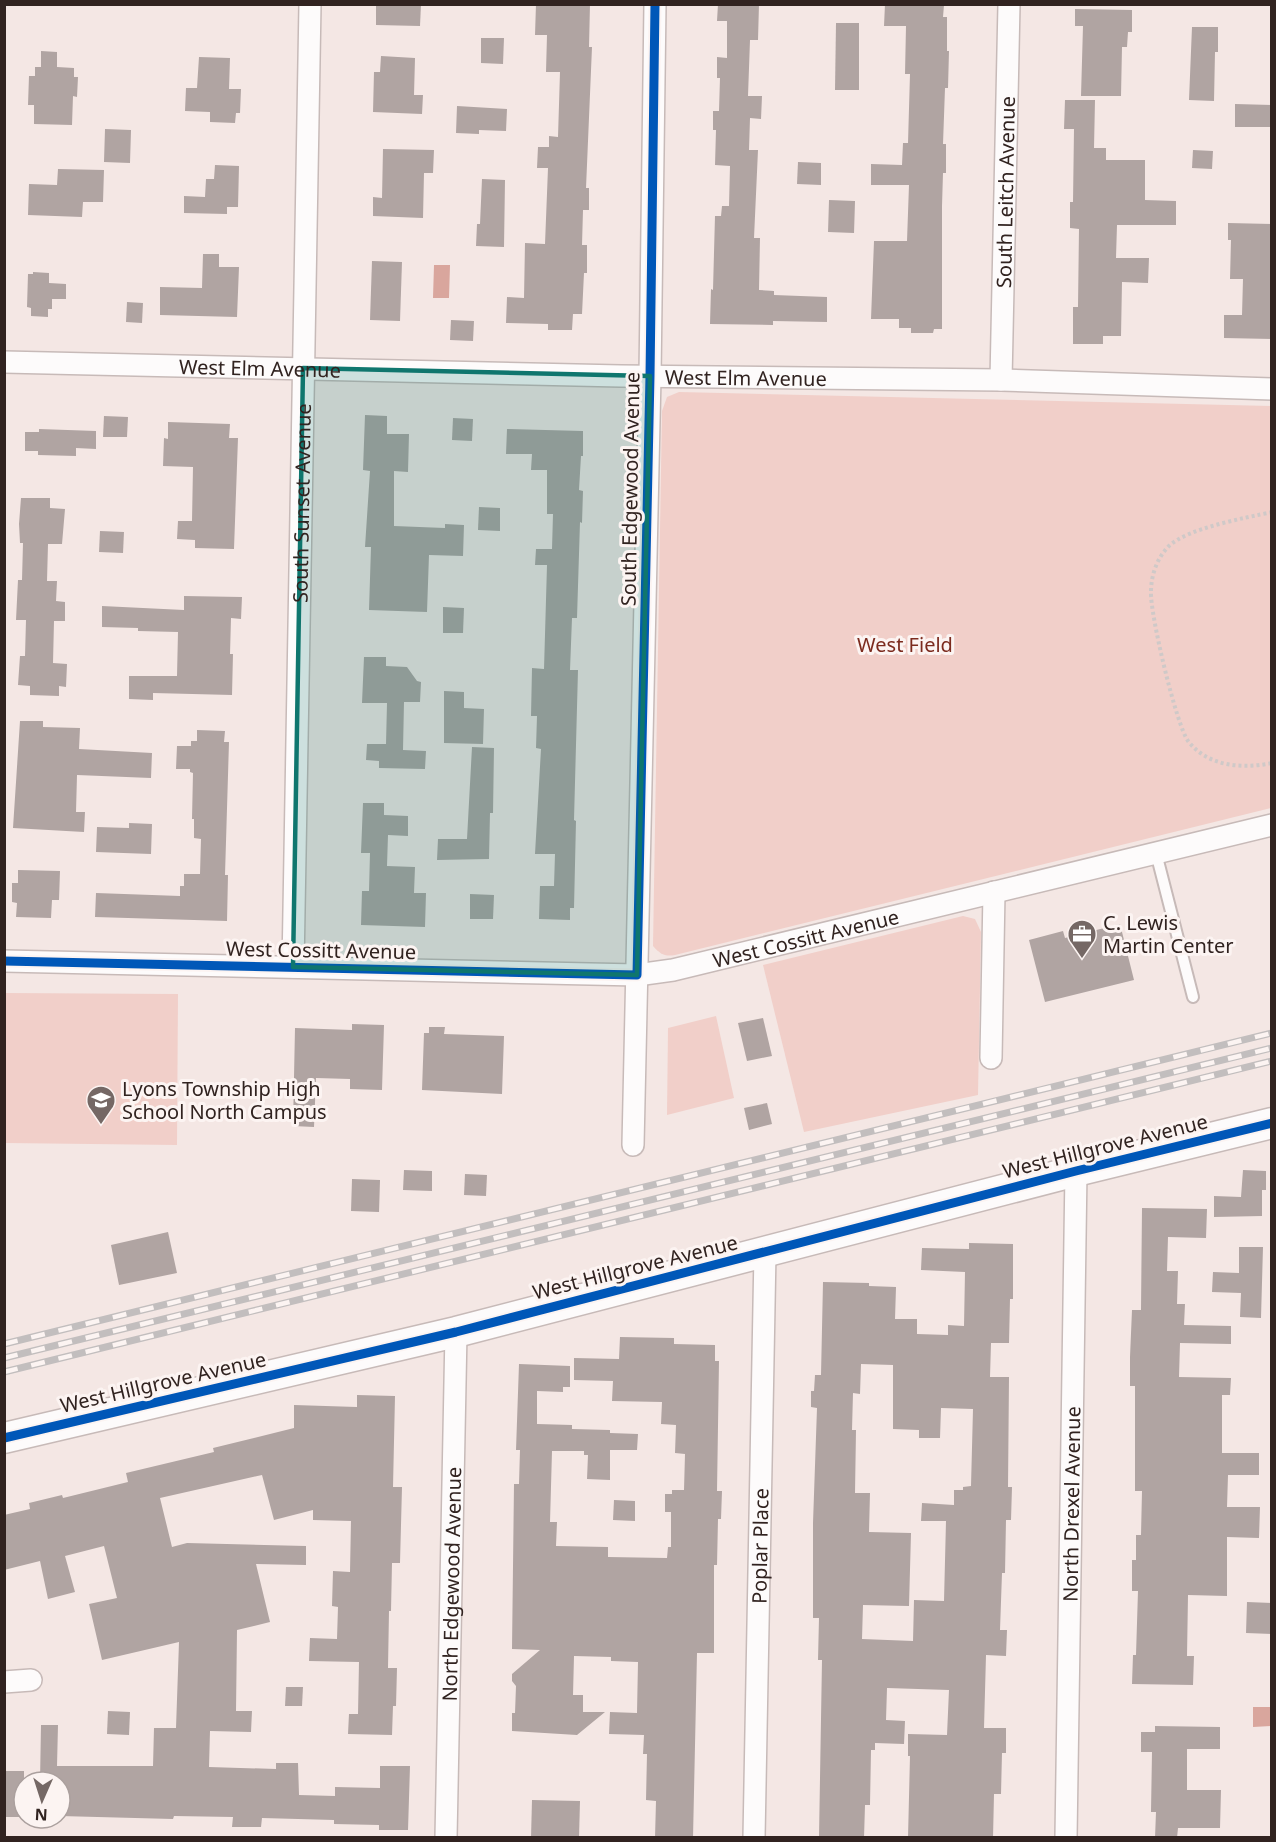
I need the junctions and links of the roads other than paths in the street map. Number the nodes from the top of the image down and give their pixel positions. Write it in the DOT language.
graph roads {
  1 [pos="310,4"];
  2 [pos="655,4"];
  3 [pos="1010,4"];
  4 [pos="4,362"];
  5 [pos="303,368"];
  6 [pos="650,376"];
  7 [pos="1000,380"];
  8 [pos="1272,389"];
  9 [pos="1272,825"];
  10 [pos="1156,853"];
  11 [pos="994,892"];
  12 [pos="4,961"];
  13 [pos="294,968"];
  14 [pos="637,975"];
  15 [pos="1193,997"];
  16 [pos="990,1058"];
  17 [pos="1272,1123"];
  18 [pos="633,1145"];
  19 [pos="1077,1171"];
  20 [pos="765,1252"];
  21 [pos="456,1332"];
  22 [pos="4,1438"];
  23 [pos="31,1680"];
  24 [pos="4,1682"];
  25 [pos="446,1838"];
  26 [pos="754,1838"];
  27 [pos="1066,1838"];
  1 -- 5 [label="street, South Sunset Avenue"];
  2 -- 6 [label="street, South Edgewood Avenue"];
  3 -- 7 [label="street, South Leitch Avenue"];
  4 -- 5 [label="street, West Elm Avenue"];
  5 -- 6 [label="street, West Elm Avenue"];
  5 -- 13 [label="street, South Sunset Avenue"];
  6 -- 7 [label="street, West Elm Avenue"];
  6 -- 14 [label="street, South Edgewood Avenue"];
  7 -- 8 [label="street, West Elm Avenue"];
  9 -- 10 [label="street, West Cossitt Avenue"];
  10 -- 11 [label="street, West Cossitt Avenue"];
  10 -- 15 [label="lane"];
  11 -- 14 [label="street, West Cossitt Avenue"];
  11 -- 16 [label="street"];
  12 -- 13 [label="street, West Cossitt Avenue"];
  13 -- 14 [label="street, West Cossitt Avenue"];
  14 -- 18 [label="street, South Edgewood Avenue"];
  17 -- 19 [label="street, West Hillgrove Avenue"];
  19 -- 20 [label="street, West Hillgrove Avenue"];
  19 -- 27 [label="street, North Drexel Avenue"];
  20 -- 21 [label="street, West Hillgrove Avenue"];
  20 -- 26 [label="street, Poplar Place"];
  21 -- 22 [label="street, West Hillgrove Avenue"];
  21 -- 25 [label="street, North Edgewood Avenue"];
  23 -- 24 [label="street"];
}
